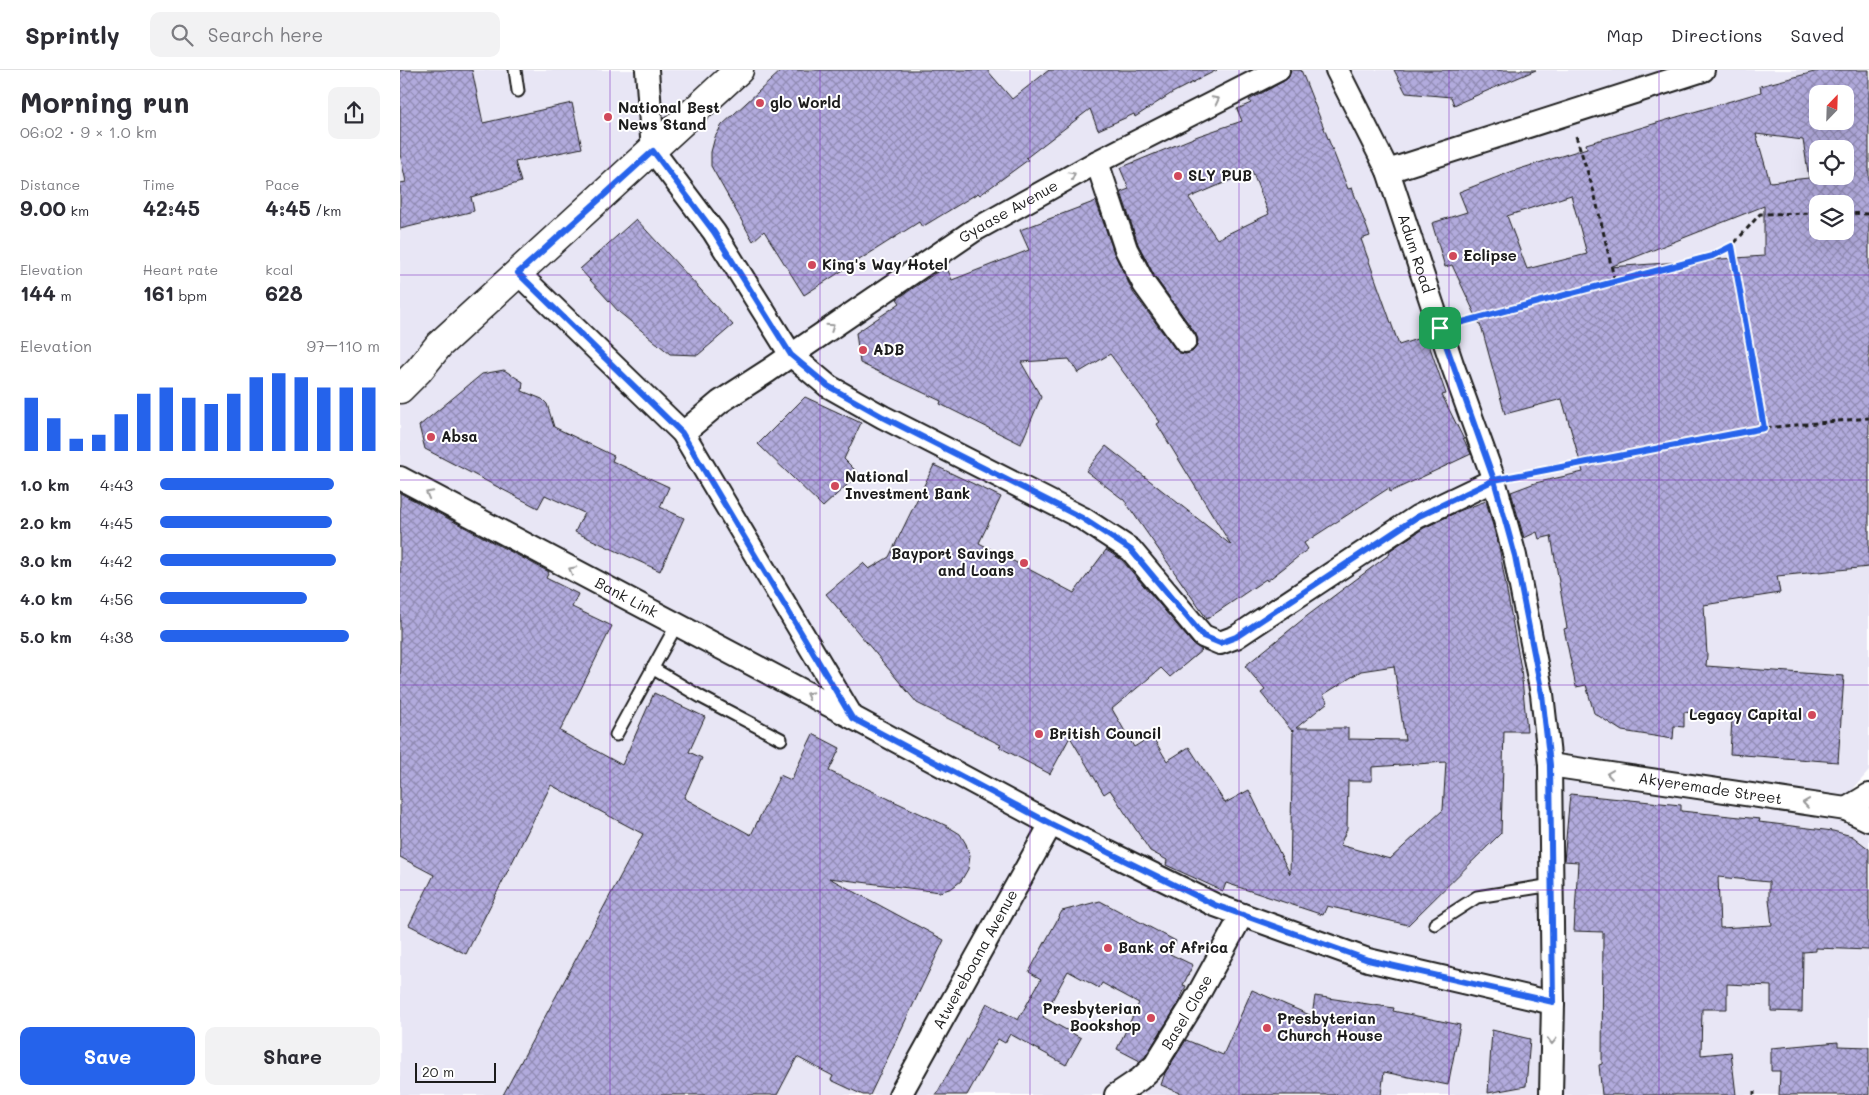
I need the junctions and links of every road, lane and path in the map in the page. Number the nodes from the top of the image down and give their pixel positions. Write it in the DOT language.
graph roads {
  1 [pos="516,70"];
  2 [pos="647,70"];
  3 [pos="739,70"];
  4 [pos="1278,70"];
  5 [pos="1337,70"];
  6 [pos="1703,70"];
  7 [pos="518,91"];
  8 [pos="1568,114"];
  9 [pos="653,151"];
  10 [pos="1097,162"];
  11 [pos="1388,171"];
  12 [pos="1809,213"];
  13 [pos="1854,213"];
  14 [pos="1869,214"];
  15 [pos="1732,246"];
  16 [pos="518,273"];
  17 [pos="1615,282"];
  18 [pos="1440,328"];
  19 [pos="1184,341"];
  20 [pos="439,344"];
  21 [pos="791,355"];
  22 [pos="400,360"];
  23 [pos="400,389"];
  24 [pos="1869,418"];
  25 [pos="1764,428"];
  26 [pos="682,433"];
  27 [pos="400,478"];
  28 [pos="1494,480"];
  29 [pos="676,626"];
  30 [pos="652,668"];
  31 [pos="852,718"];
  32 [pos="616,735"];
  33 [pos="782,739"];
  34 [pos="1550,765"];
  35 [pos="1869,795"];
  36 [pos="1846,809"];
  37 [pos="1869,820"];
  38 [pos="1051,824"];
  39 [pos="1552,885"];
  40 [pos="1242,915"];
  41 [pos="1435,924"];
  42 [pos="1553,1002"];
  43 [pos="900,1095"];
  44 [pos="1116,1095"];
  45 [pos="1551,1095"];
  1 -- 7 [label="lane"];
  2 -- 9 [label="street"];
  3 -- 9 [label="street"];
  10 -- 4 [label="street, Gyaase Avenue, one-way"];
  5 -- 11 [label="street, Adum Road"];
  6 -- 8 [label="street"];
  8 -- 11 [label="street"];
  8 -- 17 [label="path"];
  9 -- 16 [label="street"];
  9 -- 21 [label="street"];
  10 -- 19 [label="street"];
  21 -- 10 [label="street, Gyaase Avenue, one-way"];
  11 -- 18 [label="street, Adum Road"];
  12 -- 15 [label="path"];
  13 -- 14 [label="path"];
  15 -- 17 [label="path"];
  15 -- 25 [label="path"];
  16 -- 20 [label="street"];
  16 -- 26 [label="street"];
  17 -- 18 [label="path"];
  18 -- 28 [label="street, Adum Road"];
  20 -- 22 [label="street"];
  20 -- 23 [label="street"];
  21 -- 26 [label="street, Gyaase Avenue"];
  21 -- 28 [label="street"];
  24 -- 25 [label="path"];
  25 -- 28 [label="path"];
  26 -- 31 [label="street"];
  29 -- 27 [label="street, Bank Link, one-way"];
  28 -- 34 [label="street, Adum Road"];
  29 -- 30 [label="lane"];
  31 -- 29 [label="street, Bank Link, one-way"];
  30 -- 32 [label="lane"];
  30 -- 33 [label="lane"];
  31 -- 38 [label="street, Bank Link"];
  36 -- 34 [label="street, Akyeremade Street, one-way"];
  34 -- 39 [label="street, Adum Road"];
  35 -- 36 [label="street"];
  36 -- 37 [label="street, Akyeremade Street"];
  38 -- 40 [label="street, Bank Link"];
  38 -- 43 [label="street, Atwereboana Avenue"];
  39 -- 41 [label="lane"];
  39 -- 42 [label="street, Adum Road"];
  40 -- 42 [label="street, Bank Link"];
  40 -- 44 [label="street, Basel Close"];
  42 -- 45 [label="street, Adum Road, one-way"];
}
